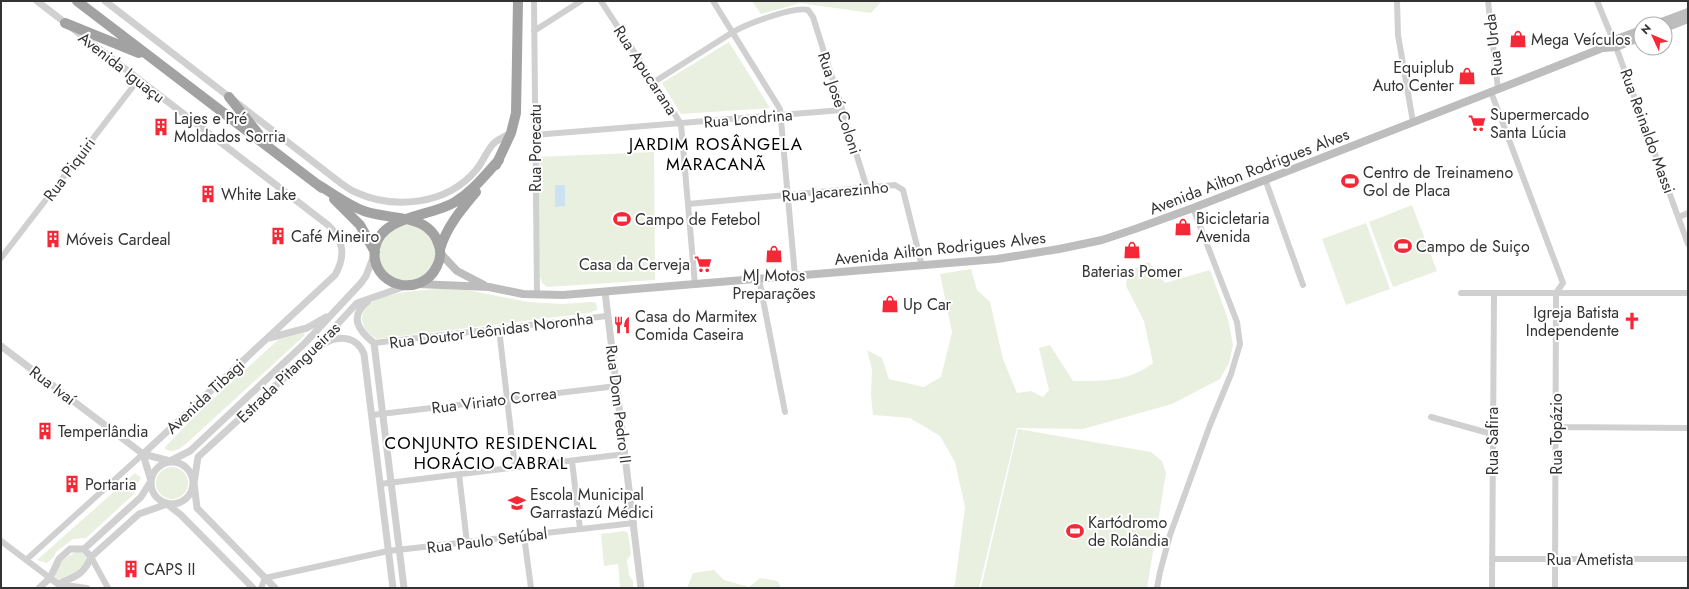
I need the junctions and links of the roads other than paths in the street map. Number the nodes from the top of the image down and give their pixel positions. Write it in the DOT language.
graph roads {
  1 [pos="37,1"];
  2 [pos="77,1"];
  3 [pos="105,1"];
  4 [pos="518,1"];
  5 [pos="534,1"];
  6 [pos="581,1"];
  7 [pos="601,1"];
  8 [pos="713,1"];
  9 [pos="1397,1"];
  10 [pos="1488,1"];
  11 [pos="1597,1"];
  12 [pos="1688,12"];
  13 [pos="1673,18"];
  14 [pos="1688,19"];
  15 [pos="66,23"];
  16 [pos="1673,25"];
  17 [pos="534,31"];
  18 [pos="732,32"];
  19 [pos="1633,34"];
  20 [pos="1633,39"];
  21 [pos="1615,44"];
  22 [pos="152,58"];
  23 [pos="138,80"];
  24 [pos="654,82"];
  25 [pos="1495,90"];
  26 [pos="229,97"];
  27 [pos="842,110"];
  28 [pos="781,115"];
  29 [pos="1413,122"];
  30 [pos="681,124"];
  31 [pos="511,133"];
  32 [pos="534,135"];
  33 [pos="270,148"];
  34 [pos="499,160"];
  35 [pos="1265,179"];
  36 [pos="317,184"];
  37 [pos="867,188"];
  38 [pos="788,195"];
  39 [pos="688,204"];
  40 [pos="1193,208"];
  41 [pos="1688,213"];
  42 [pos="1679,217"];
  43 [pos="406,220"];
  44 [pos="1688,244"];
  45 [pos="440,251"];
  46 [pos="375,252"];
  47 [pos="1,258"];
  48 [pos="342,260"];
  49 [pos="922,266"];
  50 [pos="795,276"];
  51 [pos="759,279"];
  52 [pos="1563,283"];
  53 [pos="417,284"];
  54 [pos="695,285"];
  55 [pos="1303,285"];
  56 [pos="406,286"];
  57 [pos="489,287"];
  58 [pos="605,292"];
  59 [pos="1461,293"];
  60 [pos="1494,293"];
  61 [pos="1556,293"];
  62 [pos="1566,293"];
  63 [pos="1688,293"];
  64 [pos="537,294"];
  65 [pos="372,297"];
  66 [pos="336,310"];
  67 [pos="607,316"];
  68 [pos="498,329"];
  69 [pos="269,338"];
  70 [pos="374,343"];
  71 [pos="1,346"];
  72 [pos="311,353"];
  73 [pos="616,386"];
  74 [pos="507,398"];
  75 [pos="785,412"];
  76 [pos="382,413"];
  77 [pos="372,414"];
  78 [pos="1431,417"];
  79 [pos="1556,427"];
  80 [pos="1688,428"];
  81 [pos="1492,434"];
  82 [pos="144,454"];
  83 [pos="625,454"];
  84 [pos="170,461"];
  85 [pos="572,461"];
  86 [pos="515,467"];
  87 [pos="459,474"];
  88 [pos="151,482"];
  89 [pos="194,483"];
  90 [pos="391,483"];
  91 [pos="380,484"];
  92 [pos="167,504"];
  93 [pos="634,523"];
  94 [pos="580,529"];
  95 [pos="524,536"];
  96 [pos="1,540"];
  97 [pos="467,543"];
  98 [pos="84,549"];
  99 [pos="399,550"];
  100 [pos="388,551"];
  101 [pos="91,557"];
  102 [pos="1492,559"];
  103 [pos="1555,559"];
  104 [pos="1688,559"];
  105 [pos="26,560"];
  106 [pos="50,578"];
  107 [pos="266,578"];
  108 [pos="56,586"];
  109 [pos="39,588"];
  110 [pos="87,588"];
  111 [pos="108,588"];
  112 [pos="253,588"];
  113 [pos="261,588"];
  114 [pos="275,588"];
  115 [pos="393,588"];
  116 [pos="404,588"];
  117 [pos="531,588"];
  118 [pos="641,588"];
  119 [pos="1157,588"];
  120 [pos="1492,588"];
  121 [pos="1555,588"];
  1 -- 15 [label="street, Avenida Iguaçu"];
  2 -- 22 [label="highway"];
  3 -- 26 [label="street"];
  4 -- 31 [label="highway"];
  5 -- 17 [label="street, Rua Porecatu"];
  6 -- 17 [label="street"];
  7 -- 24 [label="street, Rua Apucarana"];
  8 -- 18 [label="street"];
  9 -- 29 [label="street"];
  10 -- 25 [label="street, Rua Urda"];
  11 -- 21 [label="street, Rua Reinaldo Massi"];
  12 -- 13 [label="main road"];
  14 -- 16 [label="main road"];
  15 -- 22 [label="highway"];
  15 -- 23 [label="street, Avenida Iguaçu"];
  17 -- 32 [label="street, Rua Porecatu"];
  18 -- 24 [label="street"];
  18 -- 27 [label="street, Rua José Coloni"];
  18 -- 28 [label="street"];
  19 -- 21 [label="main road, Avenida Ailton Rodrigues Alves"];
  20 -- 21 [label="main road, Avenida Ailton Rodrigues Alves"];
  21 -- 25 [label="main road, Avenida Ailton Rodrigues Alves"];
  21 -- 42 [label="street, Rua Reinaldo Massi"];
  22 -- 33 [label="highway"];
  23 -- 47 [label="street, Rua Piquiri"];
  23 -- 48 [label="street, Avenida Iguaçu"];
  24 -- 30 [label="street, Rua Apucarana"];
  25 -- 29 [label="main road, Avenida Ailton Rodrigues Alves"];
  25 -- 52 [label="street"];
  26 -- 31 [label="street"];
  26 -- 33 [label="highway"];
  27 -- 28 [label="street, Rua Londrina"];
  27 -- 37 [label="street, Rua José Coloni"];
  28 -- 30 [label="street, Rua Londrina"];
  28 -- 38 [label="street"];
  29 -- 35 [label="main road, Avenida Ailton Rodrigues Alves"];
  30 -- 32 [label="street, Rua Londrina"];
  30 -- 39 [label="street, Rua Apucarana"];
  31 -- 34 [label="highway"];
  32 -- 64 [label="street, Rua Porecatu"];
  33 -- 36 [label="highway"];
  34 -- 43 [label="highway"];
  34 -- 45 [label="highway"];
  35 -- 40 [label="main road, Avenida Ailton Rodrigues Alves"];
  35 -- 55 [label="street"];
  36 -- 43 [label="highway"];
  36 -- 46 [label="highway"];
  37 -- 38 [label="street, Rua Jacarezinho"];
  37 -- 49 [label="street, Rua Jacarezinho"];
  38 -- 39 [label="street, Rua Jacarezinho"];
  38 -- 50 [label="street"];
  39 -- 54 [label="street, Rua Apucarana"];
  40 -- 49 [label="main road, Avenida Ailton Rodrigues Alves"];
  40 -- 119 [label="street"];
  41 -- 42 [label="street"];
  42 -- 44 [label="street, Rua Reinaldo Massi"];
  43 -- 45 [label="highway"];
  43 -- 46 [label="highway"];
  45 -- 53 [label="highway"];
  45 -- 57 [label="main road"];
  46 -- 56 [label="highway"];
  46 -- 66 [label="street, Estrada Pitangueiras"];
  48 -- 69 [label="street, Avenida Tibagi"];
  49 -- 50 [label="main road, Avenida Ailton Rodrigues Alves"];
  50 -- 51 [label="main road, Avenida Ailton Rodrigues Alves"];
  51 -- 54 [label="main road, Avenida Ailton Rodrigues Alves"];
  51 -- 75 [label="street"];
  52 -- 61 [label="street"];
  52 -- 62 [label="street"];
  53 -- 56 [label="highway"];
  53 -- 57 [label="main road"];
  54 -- 58 [label="main road, Avenida Ailton Rodrigues Alves"];
  56 -- 65 [label="street, Estrada Pitangueiras"];
  57 -- 64 [label="main road, Avenida Ailton Rodrigues Alves"];
  58 -- 64 [label="main road, Avenida Ailton Rodrigues Alves"];
  58 -- 67 [label="street, Rua Dom Pedro II"];
  59 -- 60 [label="street"];
  60 -- 61 [label="street"];
  60 -- 81 [label="street, Rua Safira"];
  61 -- 62 [label="street"];
  61 -- 79 [label="street, Rua Topázio"];
  62 -- 63 [label="street"];
  65 -- 70 [label="street"];
  65 -- 72 [label="street, Estrada Pitangueiras"];
  66 -- 69 [label="street"];
  66 -- 84 [label="street, Estrada Pitangueiras"];
  67 -- 68 [label="street, Rua Doutor Leônidas Noronha"];
  67 -- 73 [label="street, Rua Dom Pedro II"];
  68 -- 70 [label="street, Rua Doutor Leônidas Noronha"];
  68 -- 74 [label="street"];
  69 -- 82 [label="street, Avenida Tibagi"];
  70 -- 76 [label="street"];
  71 -- 82 [label="street, Rua Ivaí"];
  72 -- 77 [label="street"];
  72 -- 89 [label="street, Estrada Pitangueiras"];
  73 -- 74 [label="street, Rua Viriato Correa"];
  73 -- 83 [label="street, Rua Dom Pedro II"];
  74 -- 76 [label="street, Rua Viriato Correa"];
  74 -- 86 [label="street"];
  76 -- 77 [label="street, Rua Viriato Correa"];
  76 -- 90 [label="street"];
  77 -- 91 [label="street"];
  78 -- 81 [label="street"];
  79 -- 80 [label="street"];
  79 -- 103 [label="street, Rua Topázio"];
  81 -- 102 [label="street, Rua Safira"];
  82 -- 84 [label="street, Rua Ivaí"];
  82 -- 88 [label="street"];
  82 -- 105 [label="street, Avenida Tibagi"];
  83 -- 85 [label="street"];
  83 -- 93 [label="street, Rua Dom Pedro II"];
  84 -- 88 [label="street"];
  84 -- 89 [label="street"];
  85 -- 86 [label="street"];
  85 -- 94 [label="street"];
  86 -- 87 [label="street"];
  87 -- 90 [label="street"];
  87 -- 97 [label="street"];
  88 -- 92 [label="street"];
  88 -- 98 [label="street"];
  89 -- 92 [label="street"];
  89 -- 107 [label="street"];
  90 -- 91 [label="street"];
  90 -- 99 [label="street"];
  91 -- 100 [label="street"];
  92 -- 101 [label="street"];
  92 -- 112 [label="street"];
  93 -- 94 [label="street, Rua Paulo Setúbal"];
  93 -- 118 [label="street, Rua Dom Pedro II"];
  94 -- 95 [label="street, Rua Paulo Setúbal"];
  95 -- 97 [label="street, Rua Paulo Setúbal"];
  95 -- 117 [label="street"];
  96 -- 105 [label="street"];
  97 -- 99 [label="street, Rua Paulo Setúbal"];
  98 -- 101 [label="street"];
  98 -- 106 [label="street"];
  99 -- 100 [label="street, Rua Paulo Setúbal"];
  99 -- 116 [label="street"];
  100 -- 107 [label="street, Rua Paulo Setúbal"];
  100 -- 115 [label="street"];
  101 -- 108 [label="street"];
  101 -- 111 [label="street"];
  102 -- 103 [label="street, Rua Ametista"];
  102 -- 120 [label="street, Rua Safira"];
  103 -- 104 [label="street, Rua Ametista"];
  103 -- 121 [label="street, Rua Topázio"];
  105 -- 106 [label="street"];
  106 -- 108 [label="street"];
  106 -- 109 [label="street"];
  107 -- 113 [label="street"];
  107 -- 114 [label="street"];
  108 -- 110 [label="street"];
}
